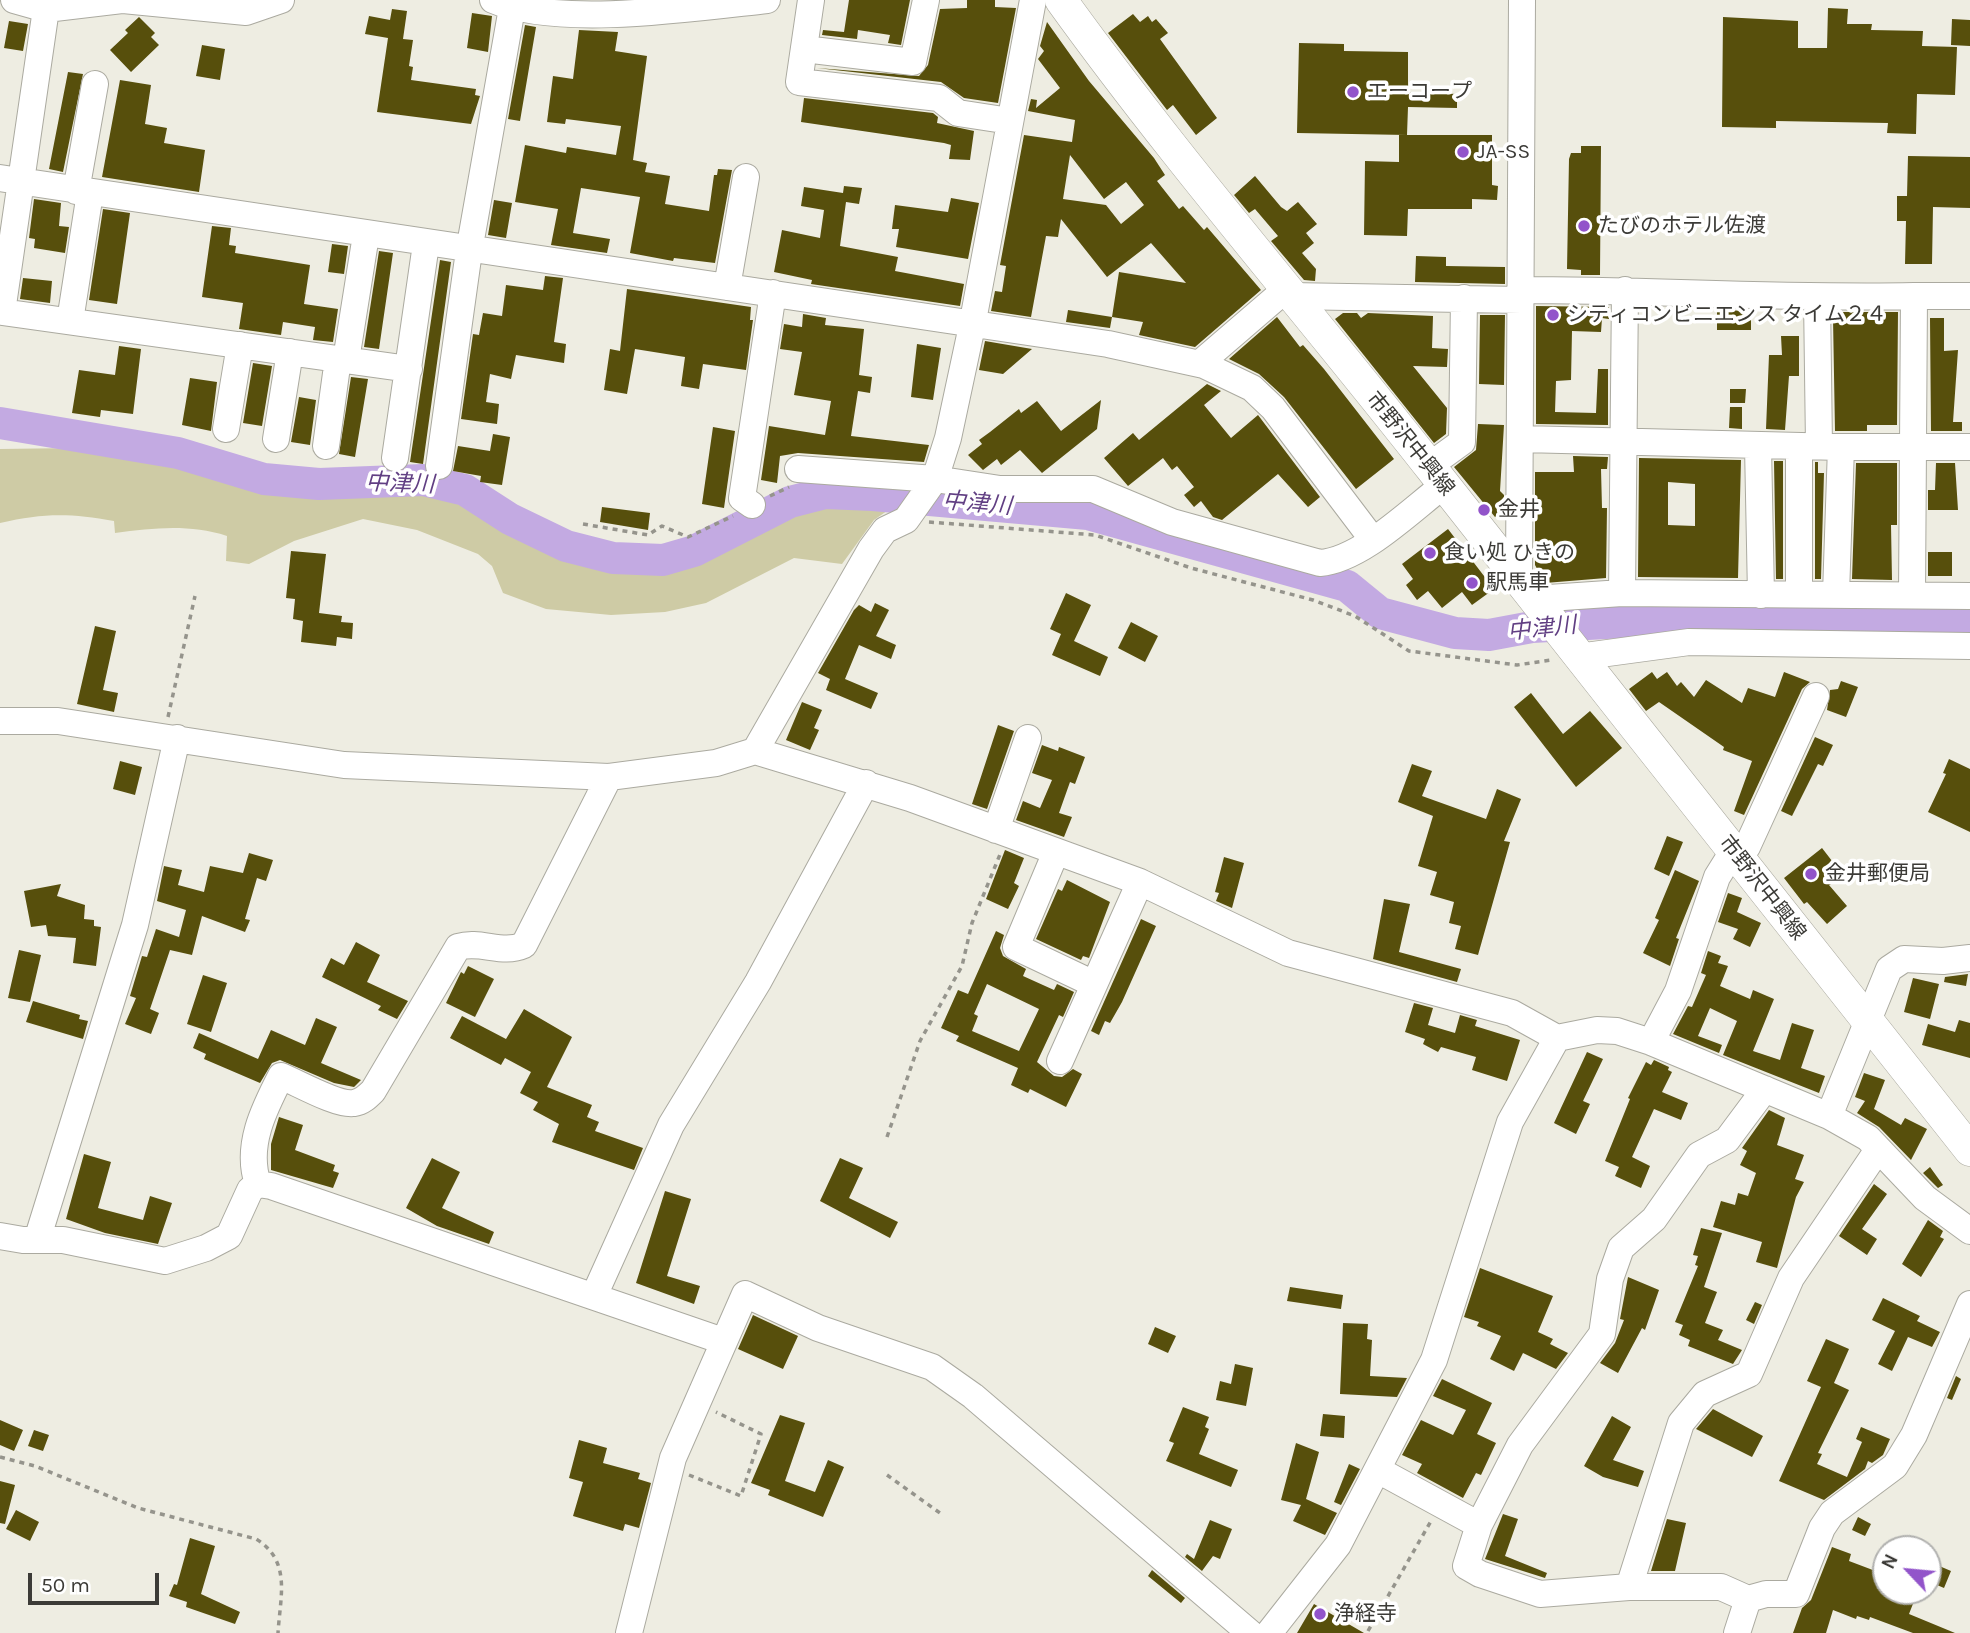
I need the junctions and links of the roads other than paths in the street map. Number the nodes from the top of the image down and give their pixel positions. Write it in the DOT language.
graph roads {
  1 [pos="14,0"];
  2 [pos="122,0"];
  3 [pos="281,0"];
  4 [pos="767,0"];
  5 [pos="811,0"];
  6 [pos="926,0"];
  7 [pos="1033,0"];
  8 [pos="1061,0"];
  9 [pos="1522,0"];
  10 [pos="502,4"];
  11 [pos="46,9"];
  12 [pos="804,49"];
  13 [pos="95,84"];
  14 [pos="1010,121"];
  15 [pos="746,177"];
  16 [pos="9,180"];
  17 [pos="83,192"];
  18 [pos="366,235"];
  19 [pos="426,244"];
  20 [pos="469,251"];
  21 [pos="727,287"];
  22 [pos="1625,290"];
  23 [pos="773,293"];
  24 [pos="1287,293"];
  25 [pos="1521,295"];
  26 [pos="1914,296"];
  27 [pos="1970,296"];
  28 [pos="1464,298"];
  29 [pos="1818,298"];
  30 [pos="70,321"];
  31 [pos="972,326"];
  32 [pos="240,345"];
  33 [pos="290,352"];
  34 [pos="342,360"];
  35 [pos="1199,364"];
  36 [pos="409,369"];
  37 [pos="226,429"];
  38 [pos="276,439"];
  39 [pos="1522,439"];
  40 [pos="1625,443"];
  41 [pos="327,446"];
  42 [pos="1758,446"];
  43 [pos="1914,446"];
  44 [pos="1820,447"];
  45 [pos="1970,447"];
  46 [pos="395,458"];
  47 [pos="439,466"];
  48 [pos="798,469"];
  49 [pos="1437,476"];
  50 [pos="935,479"];
  51 [pos="752,505"];
  52 [pos="1373,540"];
  53 [pos="1622,593"];
  54 [pos="1799,594"];
  55 [pos="1836,594"];
  56 [pos="1761,595"];
  57 [pos="1912,595"];
  58 [pos="1532,596"];
  59 [pos="1970,596"];
  60 [pos="1970,646"];
  61 [pos="1575,653"];
  62 [pos="1816,696"];
  63 [pos="0,721"];
  64 [pos="170,737"];
  65 [pos="1028,738"];
  66 [pos="755,751"];
  67 [pos="608,777"];
  68 [pos="866,783"];
  69 [pos="1002,832"];
  70 [pos="1056,852"];
  71 [pos="1735,854"];
  72 [pos="1140,882"];
  73 [pos="1970,958"];
  74 [pos="1094,984"];
  75 [pos="1867,1022"];
  76 [pos="1557,1038"];
  77 [pos="1651,1042"];
  78 [pos="1060,1061"];
  79 [pos="1765,1089"];
  80 [pos="1829,1116"];
  81 [pos="1970,1150"];
  82 [pos="1877,1151"];
  83 [pos="258,1184"];
  84 [pos="1970,1231"];
  85 [pos="0,1236"];
  86 [pos="37,1240"];
  87 [pos="594,1296"];
  88 [pos="1970,1304"];
  89 [pos="723,1341"];
  90 [pos="1378,1470"];
  91 [pos="1479,1525"];
  92 [pos="1629,1587"];
  93 [pos="1748,1599"];
  94 [pos="629,1633"];
  95 [pos="1250,1633"];
  96 [pos="1269,1633"];
  97 [pos="1737,1633"];
  1 -- 11 [label="street"];
  2 -- 3 [label="street"];
  2 -- 11 [label="street"];
  4 -- 10 [label="street"];
  5 -- 12 [label="street"];
  6 -- 12 [label="street"];
  7 -- 14 [label="street"];
  8 -- 24 [label="main road, 市野沢中興線"];
  9 -- 25 [label="street"];
  10 -- 20 [label="street"];
  11 -- 16 [label="street"];
  12 -- 14 [label="street"];
  13 -- 17 [label="street"];
  14 -- 31 [label="street"];
  15 -- 21 [label="street"];
  16 -- 17 [label="street"];
  16 -- 30 [label="street"];
  17 -- 18 [label="street"];
  17 -- 30 [label="street"];
  18 -- 19 [label="street"];
  18 -- 34 [label="street"];
  19 -- 20 [label="street"];
  19 -- 36 [label="street"];
  20 -- 21 [label="street"];
  20 -- 47 [label="street"];
  21 -- 23 [label="street"];
  22 -- 25 [label="street"];
  22 -- 29 [label="street"];
  22 -- 40 [label="street"];
  23 -- 31 [label="street"];
  23 -- 51 [label="street"];
  24 -- 28 [label="street"];
  24 -- 35 [label="street"];
  24 -- 49 [label="main road, 市野沢中興線"];
  25 -- 28 [label="street"];
  25 -- 39 [label="street"];
  26 -- 27 [label="street"];
  26 -- 29 [label="street"];
  26 -- 43 [label="street"];
  28 -- 49 [label="street"];
  29 -- 44 [label="street"];
  30 -- 32 [label="street"];
  31 -- 35 [label="street"];
  31 -- 50 [label="street"];
  32 -- 33 [label="street"];
  32 -- 37 [label="street"];
  33 -- 34 [label="street"];
  33 -- 38 [label="street"];
  34 -- 36 [label="street"];
  34 -- 41 [label="street"];
  35 -- 52 [label="street"];
  36 -- 46 [label="street"];
  39 -- 40 [label="street"];
  39 -- 58 [label="street"];
  40 -- 42 [label="street"];
  40 -- 53 [label="street"];
  42 -- 44 [label="street"];
  42 -- 56 [label="street"];
  43 -- 44 [label="street"];
  43 -- 45 [label="street"];
  43 -- 57 [label="street"];
  44 -- 54 [label="street"];
  44 -- 55 [label="street"];
  48 -- 50 [label="street"];
  49 -- 52 [label="street"];
  49 -- 58 [label="main road, 市野沢中興線"];
  50 -- 52 [label="street"];
  50 -- 66 [label="street"];
  53 -- 56 [label="street"];
  53 -- 58 [label="street"];
  54 -- 55 [label="street"];
  54 -- 56 [label="street"];
  55 -- 57 [label="street"];
  57 -- 59 [label="street"];
  58 -- 61 [label="main road, 市野沢中興線"];
  60 -- 61 [label="street"];
  61 -- 71 [label="main road, 市野沢中興線"];
  62 -- 71 [label="street"];
  63 -- 64 [label="street"];
  64 -- 67 [label="street"];
  64 -- 86 [label="street"];
  65 -- 69 [label="street"];
  66 -- 67 [label="street"];
  66 -- 68 [label="street"];
  67 -- 83 [label="street"];
  68 -- 69 [label="street"];
  68 -- 87 [label="street"];
  69 -- 70 [label="street"];
  70 -- 72 [label="street"];
  70 -- 74 [label="street"];
  71 -- 75 [label="main road, 市野沢中興線"];
  71 -- 77 [label="street"];
  72 -- 74 [label="street"];
  72 -- 76 [label="street"];
  73 -- 75 [label="street"];
  74 -- 78 [label="street"];
  75 -- 80 [label="street"];
  75 -- 81 [label="main road, 市野沢中興線"];
  76 -- 77 [label="street"];
  76 -- 90 [label="street"];
  77 -- 79 [label="street"];
  79 -- 80 [label="street"];
  79 -- 91 [label="street"];
  80 -- 82 [label="street"];
  82 -- 84 [label="street"];
  82 -- 92 [label="street"];
  83 -- 86 [label="street"];
  83 -- 87 [label="street"];
  85 -- 86 [label="street"];
  87 -- 89 [label="street"];
  88 -- 93 [label="street"];
  89 -- 94 [label="street"];
  89 -- 95 [label="street"];
  90 -- 91 [label="street"];
  90 -- 96 [label="street"];
  91 -- 92 [label="street"];
  92 -- 93 [label="street"];
  93 -- 97 [label="street"];
}
